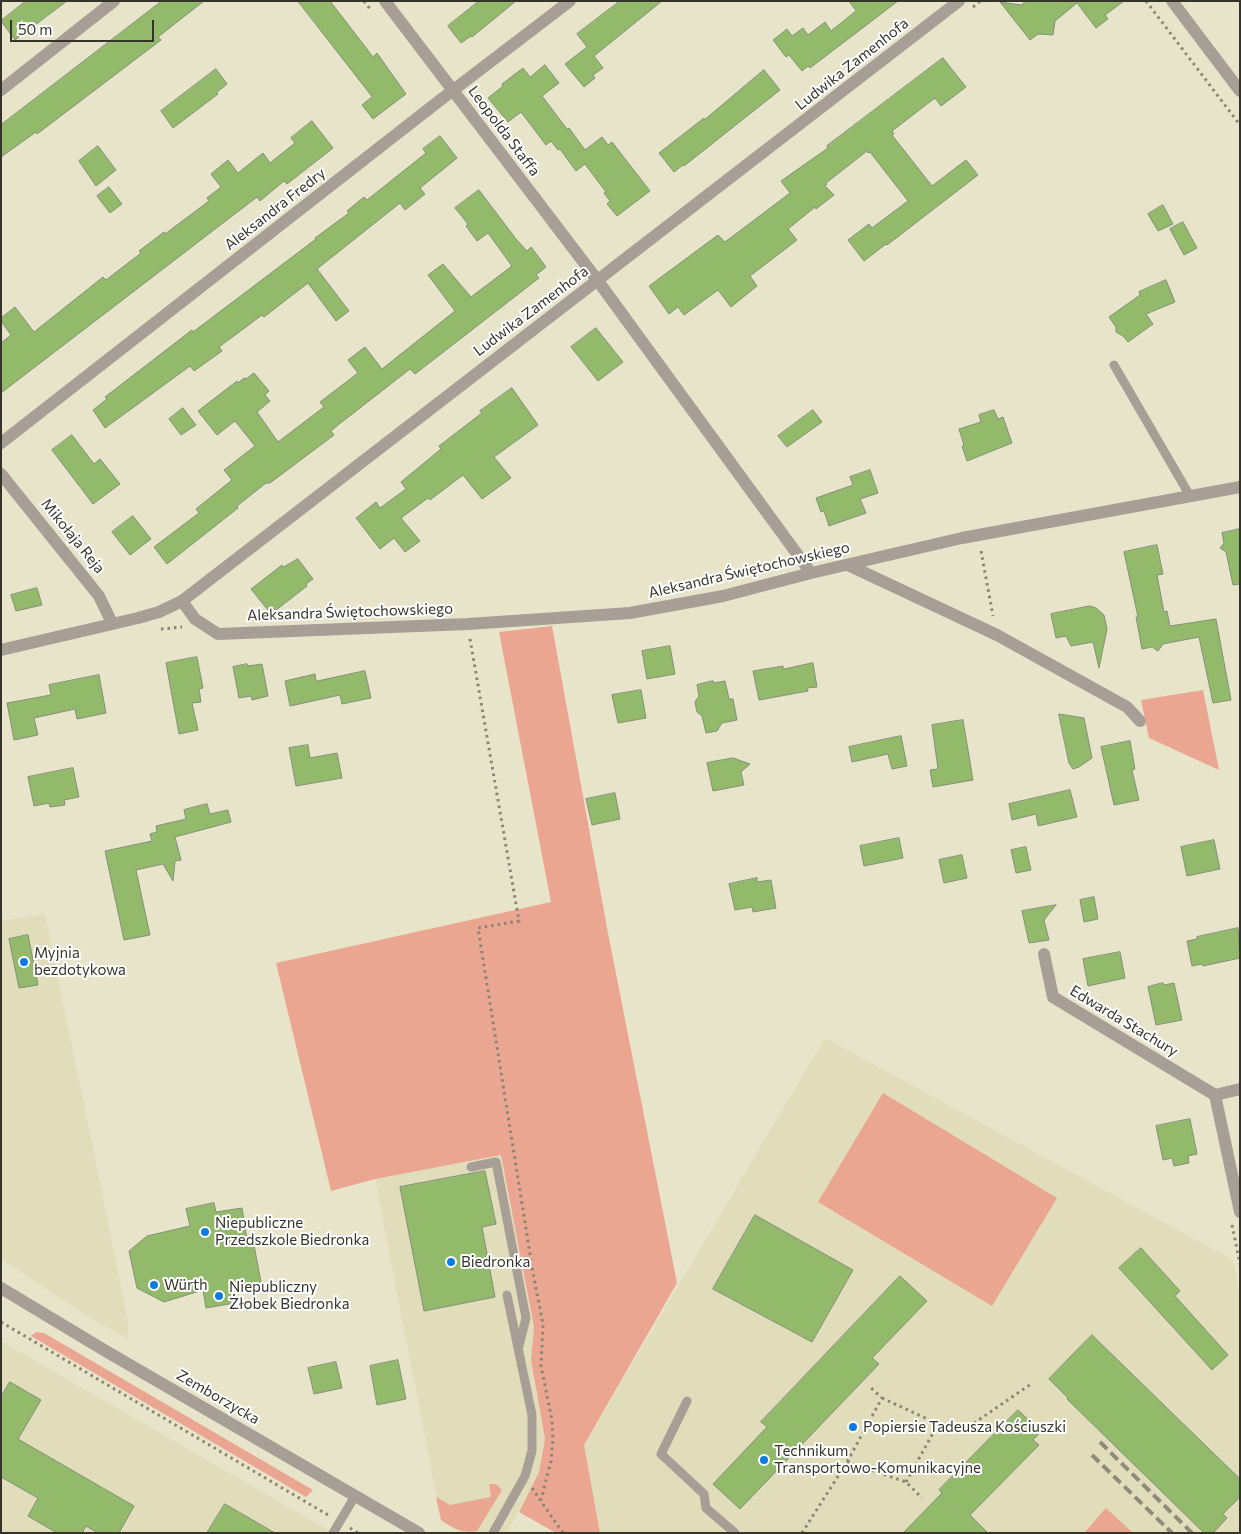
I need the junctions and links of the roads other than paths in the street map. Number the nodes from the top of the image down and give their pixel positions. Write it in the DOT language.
graph roads {
  1 [pos="114,1"];
  2 [pos="385,1"];
  3 [pos="570,1"];
  4 [pos="959,1"];
  5 [pos="1172,1"];
  6 [pos="1,90"];
  7 [pos="452,91"];
  8 [pos="1240,91"];
  9 [pos="598,281"];
  10 [pos="1114,365"];
  11 [pos="1,444"];
  12 [pos="1,474"];
  13 [pos="1240,487"];
  14 [pos="1190,496"];
  15 [pos="848,565"];
  16 [pos="811,573"];
  17 [pos="182,601"];
  18 [pos="112,623"];
  19 [pos="1,650"];
  20 [pos="1140,721"];
  21 [pos="1044,954"];
  22 [pos="1240,1089"];
  23 [pos="1215,1095"];
  24 [pos="471,1167"];
  25 [pos="1240,1212"];
  26 [pos="1,1288"];
  27 [pos="506,1294"];
  28 [pos="518,1348"];
  29 [pos="687,1401"];
  30 [pos="356,1496"];
  31 [pos="333,1533"];
  32 [pos="419,1533"];
  33 [pos="493,1533"];
  34 [pos="735,1533"];
  1 -- 6 [label="street"];
  2 -- 7 [label="street, Leopolda Staffa"];
  3 -- 7 [label="street, Aleksandra Fredry"];
  4 -- 9 [label="street, Ludwika Zamenhofa"];
  5 -- 8 [label="street"];
  7 -- 9 [label="street, Leopolda Staffa"];
  7 -- 11 [label="street, Aleksandra Fredry"];
  9 -- 16 [label="street, Leopolda Staffa"];
  9 -- 17 [label="street, Ludwika Zamenhofa"];
  10 -- 14 [label="lane"];
  12 -- 18 [label="street, Mikołaja Reja"];
  13 -- 14 [label="street, Aleksandra Świętochowskiego"];
  14 -- 15 [label="street, Aleksandra Świętochowskiego"];
  15 -- 16 [label="street, Aleksandra Świętochowskiego"];
  15 -- 20 [label="street"];
  16 -- 17 [label="street, Aleksandra Świętochowskiego"];
  17 -- 18 [label="street, Ludwika Zamenhofa"];
  18 -- 19 [label="street"];
  21 -- 23 [label="street, Edwarda Stachury"];
  22 -- 23 [label="street"];
  23 -- 25 [label="street"];
  24 -- 28 [label="lane"];
  26 -- 30 [label="street, Zemborzycka"];
  27 -- 28 [label="lane"];
  28 -- 33 [label="lane"];
  29 -- 34 [label="lane"];
  30 -- 31 [label="lane"];
  30 -- 32 [label="street, Zemborzycka"];
}
